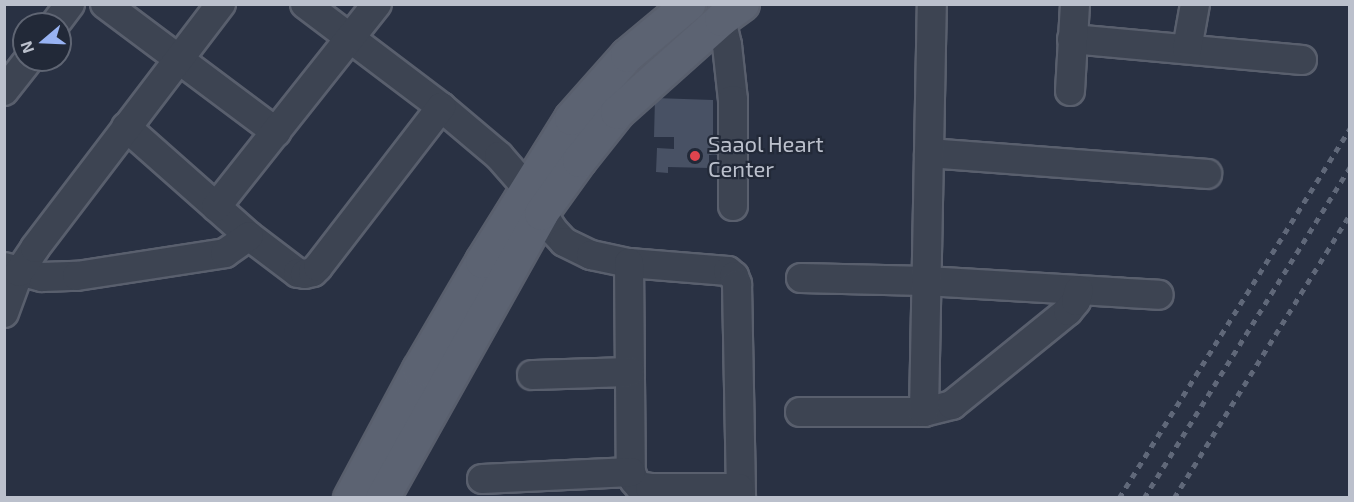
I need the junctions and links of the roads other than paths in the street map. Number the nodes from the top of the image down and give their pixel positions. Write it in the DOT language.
graph roads {
  1 [pos="105,4"];
  2 [pos="221,4"];
  3 [pos="305,4"];
  4 [pos="377,4"];
  5 [pos="932,4"];
  6 [pos="1075,4"];
  7 [pos="1195,4"];
  8 [pos="685,6"];
  9 [pos="732,12"];
  10 [pos="350,39"];
  11 [pos="1072,39"];
  12 [pos="1187,49"];
  13 [pos="178,60"];
  14 [pos="1302,60"];
  15 [pos="19,72"];
  16 [pos="4,91"];
  17 [pos="1070,91"];
  18 [pos="441,108"];
  19 [pos="126,127"];
  20 [pos="276,132"];
  21 [pos="929,153"];
  22 [pos="1207,174"];
  23 [pos="534,200"];
  24 [pos="733,206"];
  25 [pos="216,207"];
  26 [pos="249,236"];
  27 [pos="629,263"];
  28 [pos="12,269"];
  29 [pos="801,278"];
  30 [pos="926,281"];
  31 [pos="1079,290"];
  32 [pos="1160,294"];
  33 [pos="4,313"];
  34 [pos="630,372"];
  35 [pos="532,375"];
  36 [pos="800,412"];
  37 [pos="924,412"];
  38 [pos="631,472"];
  39 [pos="482,479"];
  40 [pos="740,493"];
  41 [pos="350,498"];
  42 [pos="381,498"];
  1 -- 13 [label="street"];
  2 -- 13 [label="street"];
  3 -- 10 [label="street"];
  4 -- 10 [label="street"];
  5 -- 21 [label="street"];
  6 -- 11 [label="street"];
  7 -- 12 [label="street"];
  8 -- 23 [label="main road"];
  9 -- 23 [label="main road"];
  9 -- 24 [label="street"];
  10 -- 18 [label="street"];
  10 -- 20 [label="street"];
  11 -- 12 [label="street"];
  11 -- 17 [label="street"];
  12 -- 14 [label="street"];
  13 -- 19 [label="street"];
  13 -- 20 [label="street"];
  15 -- 16 [label="street"];
  18 -- 23 [label="street"];
  18 -- 26 [label="street"];
  19 -- 25 [label="street"];
  19 -- 28 [label="street"];
  20 -- 25 [label="street"];
  21 -- 22 [label="street"];
  21 -- 30 [label="street"];
  23 -- 27 [label="street"];
  23 -- 41 [label="main road"];
  23 -- 42 [label="main road"];
  25 -- 26 [label="street"];
  26 -- 28 [label="street"];
  27 -- 34 [label="street"];
  27 -- 40 [label="street"];
  28 -- 33 [label="street"];
  29 -- 30 [label="street"];
  30 -- 31 [label="street"];
  30 -- 37 [label="street"];
  31 -- 32 [label="street"];
  31 -- 37 [label="street"];
  34 -- 35 [label="street"];
  34 -- 38 [label="street"];
  36 -- 37 [label="street"];
  38 -- 39 [label="street"];
  38 -- 40 [label="street"];
}
